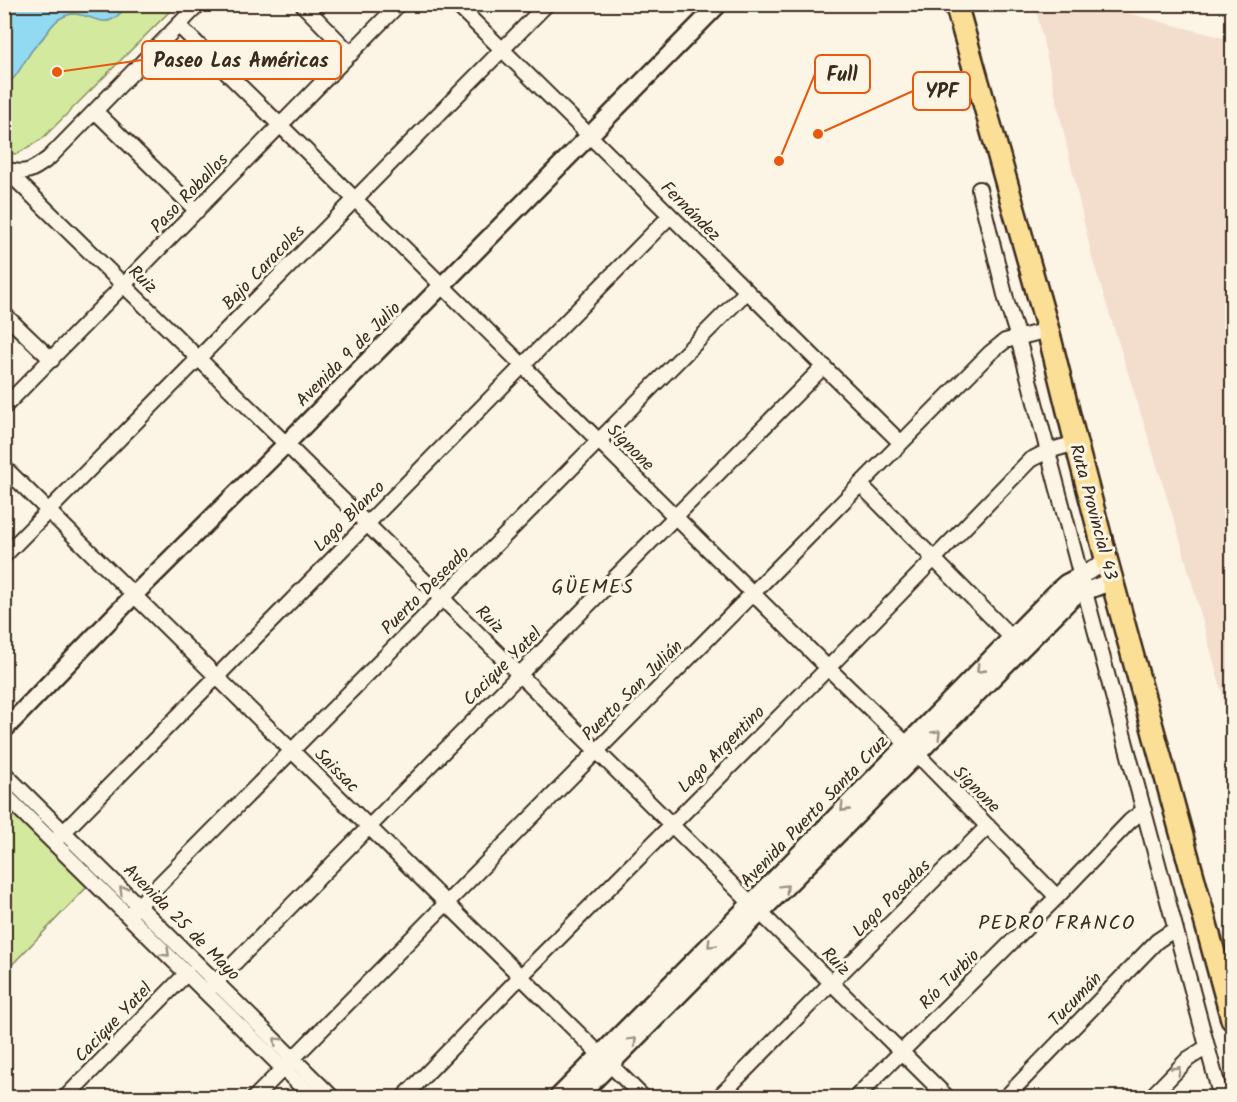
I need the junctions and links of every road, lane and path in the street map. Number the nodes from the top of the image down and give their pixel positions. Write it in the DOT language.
graph roads {
  1 [pos="199,4"];
  2 [pos="302,4"];
  3 [pos="399,4"];
  4 [pos="456,4"];
  5 [pos="547,4"];
  6 [pos="719,4"];
  7 [pos="956,4"];
  8 [pos="178,26"];
  9 [pos="502,50"];
  10 [pos="351,54"];
  11 [pos="94,111"];
  12 [pos="280,124"];
  13 [pos="589,136"];
  14 [pos="5,169"];
  15 [pos="979,189"];
  16 [pos="355,199"];
  17 [pos="197,212"];
  18 [pos="670,216"];
  19 [pos="124,285"];
  20 [pos="442,285"];
  21 [pos="747,291"];
  22 [pos="4,314"];
  23 [pos="1048,330"];
  24 [pos="1018,338"];
  25 [pos="199,358"];
  26 [pos="51,360"];
  27 [pos="523,365"];
  28 [pos="824,366"];
  29 [pos="4,407"];
  30 [pos="599,441"];
  31 [pos="901,442"];
  32 [pos="1076,443"];
  33 [pos="286,444"];
  34 [pos="1048,451"];
  35 [pos="4,467"];
  36 [pos="860,484"];
  37 [pos="49,510"];
  38 [pos="675,516"];
  39 [pos="367,523"];
  40 [pos="4,556"];
  41 [pos="933,559"];
  42 [pos="1110,572"];
  43 [pos="1081,575"];
  44 [pos="1085,592"];
  45 [pos="753,593"];
  46 [pos="134,596"];
  47 [pos="443,598"];
  48 [pos="1011,637"];
  49 [pos="828,668"];
  50 [pos="520,674"];
  51 [pos="216,676"];
  52 [pos="4,730"];
  53 [pos="597,750"];
  54 [pos="912,750"];
  55 [pos="292,751"];
  56 [pos="4,773"];
  57 [pos="4,794"];
  58 [pos="1144,810"];
  59 [pos="671,825"];
  60 [pos="988,826"];
  61 [pos="369,827"];
  62 [pos="59,836"];
  63 [pos="1057,897"];
  64 [pos="446,903"];
  65 [pos="139,905"];
  66 [pos="757,907"];
  67 [pos="129,915"];
  68 [pos="1175,929"];
  69 [pos="187,973"];
  70 [pos="520,977"];
  71 [pos="216,981"];
  72 [pos="832,982"];
  73 [pos="206,992"];
  74 [pos="1233,1018"];
  75 [pos="1207,1047"];
  76 [pos="901,1052"];
  77 [pos="294,1058"];
  78 [pos="605,1060"];
  79 [pos="284,1068"];
  80 [pos="65,1098"];
  81 [pos="254,1098"];
  82 [pos="313,1098"];
  83 [pos="333,1098"];
  84 [pos="403,1098"];
  85 [pos="557,1098"];
  86 [pos="577,1098"];
  87 [pos="644,1098"];
  88 [pos="718,1098"];
  89 [pos="855,1098"];
  90 [pos="948,1098"];
  91 [pos="1005,1098"];
  92 [pos="1150,1098"];
  93 [pos="1221,1098"];
  1 -- 8 [label="street"];
  2 -- 10 [label="street"];
  3 -- 10 [label="street, Paso Roballos"];
  4 -- 9 [label="street, Fernández"];
  5 -- 9 [label="street, Bajo Caracoles"];
  6 -- 13 [label="street, Avenida 9 de Julio"];
  7 -- 23 [label="main road, Ruta Provincial 43"];
  8 -- 11 [label="street"];
  8 -- 12 [label="street, Signone"];
  9 -- 13 [label="street, Fernández"];
  9 -- 16 [label="street, Bajo Caracoles"];
  10 -- 12 [label="street, Paso Roballos"];
  11 -- 14 [label="street"];
  11 -- 17 [label="street"];
  12 -- 16 [label="street, Signone"];
  12 -- 17 [label="street, Paso Roballos"];
  13 -- 18 [label="street, Fernández"];
  13 -- 20 [label="street, Avenida 9 de Julio"];
  14 -- 19 [label="street, Ruiz"];
  15 -- 24 [label="street"];
  16 -- 20 [label="street, Signone"];
  16 -- 25 [label="street, Bajo Caracoles"];
  17 -- 19 [label="street, Paso Roballos"];
  18 -- 21 [label="street, Fernández"];
  18 -- 27 [label="street, Lago Blanco"];
  19 -- 25 [label="street, Ruiz"];
  19 -- 26 [label="street, Paso Roballos"];
  20 -- 27 [label="street, Signone"];
  20 -- 33 [label="street, Avenida 9 de Julio"];
  21 -- 28 [label="street, Fernández"];
  21 -- 30 [label="street, Puerto Deseado"];
  22 -- 26 [label="street"];
  23 -- 24 [label="street, Puerto San Julián"];
  23 -- 32 [label="main road, Ruta Provincial 43"];
  24 -- 31 [label="street, Puerto San Julián"];
  24 -- 34 [label="street"];
  25 -- 33 [label="street, Ruiz"];
  25 -- 37 [label="street, Bajo Caracoles"];
  26 -- 29 [label="street, Paso Roballos"];
  27 -- 30 [label="street, Signone"];
  27 -- 39 [label="street, Lago Blanco"];
  28 -- 31 [label="street, Fernández"];
  28 -- 38 [label="street, Cacique Yatel"];
  30 -- 38 [label="street, Signone"];
  30 -- 47 [label="street, Puerto Deseado"];
  31 -- 36 [label="street, Puerto San Julián"];
  32 -- 34 [label="street, Lago Argentino"];
  32 -- 42 [label="main road, Ruta Provincial 43"];
  33 -- 39 [label="street, Ruiz"];
  33 -- 46 [label="street, Avenida 9 de Julio"];
  34 -- 41 [label="street, Lago Argentino"];
  34 -- 43 [label="street"];
  35 -- 37 [label="street, Saissac"];
  36 -- 41 [label="street"];
  36 -- 45 [label="street, Puerto San Julián"];
  37 -- 40 [label="street, Bajo Caracoles"];
  37 -- 46 [label="street, Saissac"];
  38 -- 45 [label="street, Signone"];
  38 -- 50 [label="street, Cacique Yatel"];
  39 -- 47 [label="street, Ruiz"];
  39 -- 51 [label="street, Lago Blanco"];
  41 -- 48 [label="street"];
  41 -- 49 [label="street, Lago Argentino"];
  42 -- 43 [label="street, Avenida Puerto Santa Cruz"];
  42 -- 44 [label="street, Avenida Puerto Santa Cruz"];
  42 -- 74 [label="main road, Ruta Provincial 43"];
  43 -- 44 [label="street"];
  43 -- 48 [label="street, Avenida Puerto Santa Cruz"];
  54 -- 44 [label="street, Avenida Puerto Santa Cruz, one-way"];
  44 -- 58 [label="street"];
  45 -- 49 [label="street, Signone"];
  45 -- 53 [label="street, Puerto San Julián"];
  46 -- 51 [label="street, Saissac"];
  46 -- 52 [label="street, Avenida 9 de Julio"];
  47 -- 50 [label="street, Ruiz"];
  47 -- 55 [label="street, Puerto Deseado"];
  48 -- 54 [label="street, Avenida Puerto Santa Cruz, one-way"];
  49 -- 54 [label="street, Signone"];
  49 -- 59 [label="street, Lago Argentino"];
  50 -- 53 [label="street, Ruiz"];
  50 -- 61 [label="street, Cacique Yatel"];
  51 -- 55 [label="street, Saissac"];
  51 -- 62 [label="street, Lago Blanco"];
  53 -- 59 [label="street, Ruiz"];
  53 -- 64 [label="street, Puerto San Julián"];
  54 -- 60 [label="street, Signone"];
  54 -- 66 [label="street, Avenida Puerto Santa Cruz"];
  55 -- 61 [label="street, Saissac"];
  55 -- 65 [label="street, Puerto Deseado"];
  56 -- 62 [label="street, Avenida 25 de Mayo"];
  57 -- 62 [label="street, Avenida 25 de Mayo"];
  58 -- 63 [label="street, Río Turbio"];
  58 -- 68 [label="street"];
  59 -- 66 [label="street, Ruiz"];
  59 -- 70 [label="street, Lago Argentino"];
  60 -- 63 [label="street, Signone"];
  60 -- 72 [label="street, Lago Posadas"];
  61 -- 64 [label="street, Saissac"];
  61 -- 71 [label="street, Cacique Yatel"];
  65 -- 62 [label="street, Avenida 25 de Mayo, one-way"];
  62 -- 67 [label="street, Avenida 25 de Mayo"];
  63 -- 76 [label="street, Río Turbio"];
  64 -- 70 [label="street, Saissac"];
  64 -- 77 [label="street, Puerto San Julián"];
  65 -- 67 [label="street, Puerto Deseado"];
  65 -- 71 [label="street, Avenida 25 de Mayo"];
  66 -- 72 [label="street, Ruiz"];
  66 -- 78 [label="street, Avenida Puerto Santa Cruz"];
  67 -- 69 [label="street, Avenida 25 de Mayo, one-way"];
  68 -- 75 [label="street"];
  68 -- 91 [label="street, Tucumán"];
  69 -- 73 [label="street, Avenida 25 de Mayo"];
  69 -- 80 [label="street, Cacique Yatel"];
  70 -- 78 [label="street, Saissac"];
  70 -- 84 [label="street, Lago Argentino"];
  71 -- 73 [label="street, Cacique Yatel"];
  77 -- 71 [label="street, Avenida 25 de Mayo, one-way"];
  72 -- 76 [label="street, Ruiz"];
  72 -- 88 [label="street, Lago Posadas"];
  73 -- 79 [label="street, Avenida 25 de Mayo"];
  92 -- 75 [label="street, one-way"];
  75 -- 93 [label="street"];
  76 -- 89 [label="street, Río Turbio"];
  76 -- 90 [label="street, Ruiz"];
  77 -- 79 [label="street, Puerto San Julián"];
  77 -- 83 [label="street, Avenida 25 de Mayo"];
  78 -- 85 [label="street, Avenida Puerto Santa Cruz"];
  78 -- 86 [label="street, Avenida Puerto Santa Cruz"];
  78 -- 87 [label="street, Saissac"];
  79 -- 81 [label="street, Puerto San Julián"];
  79 -- 82 [label="street, Avenida 25 de Mayo"];
}
